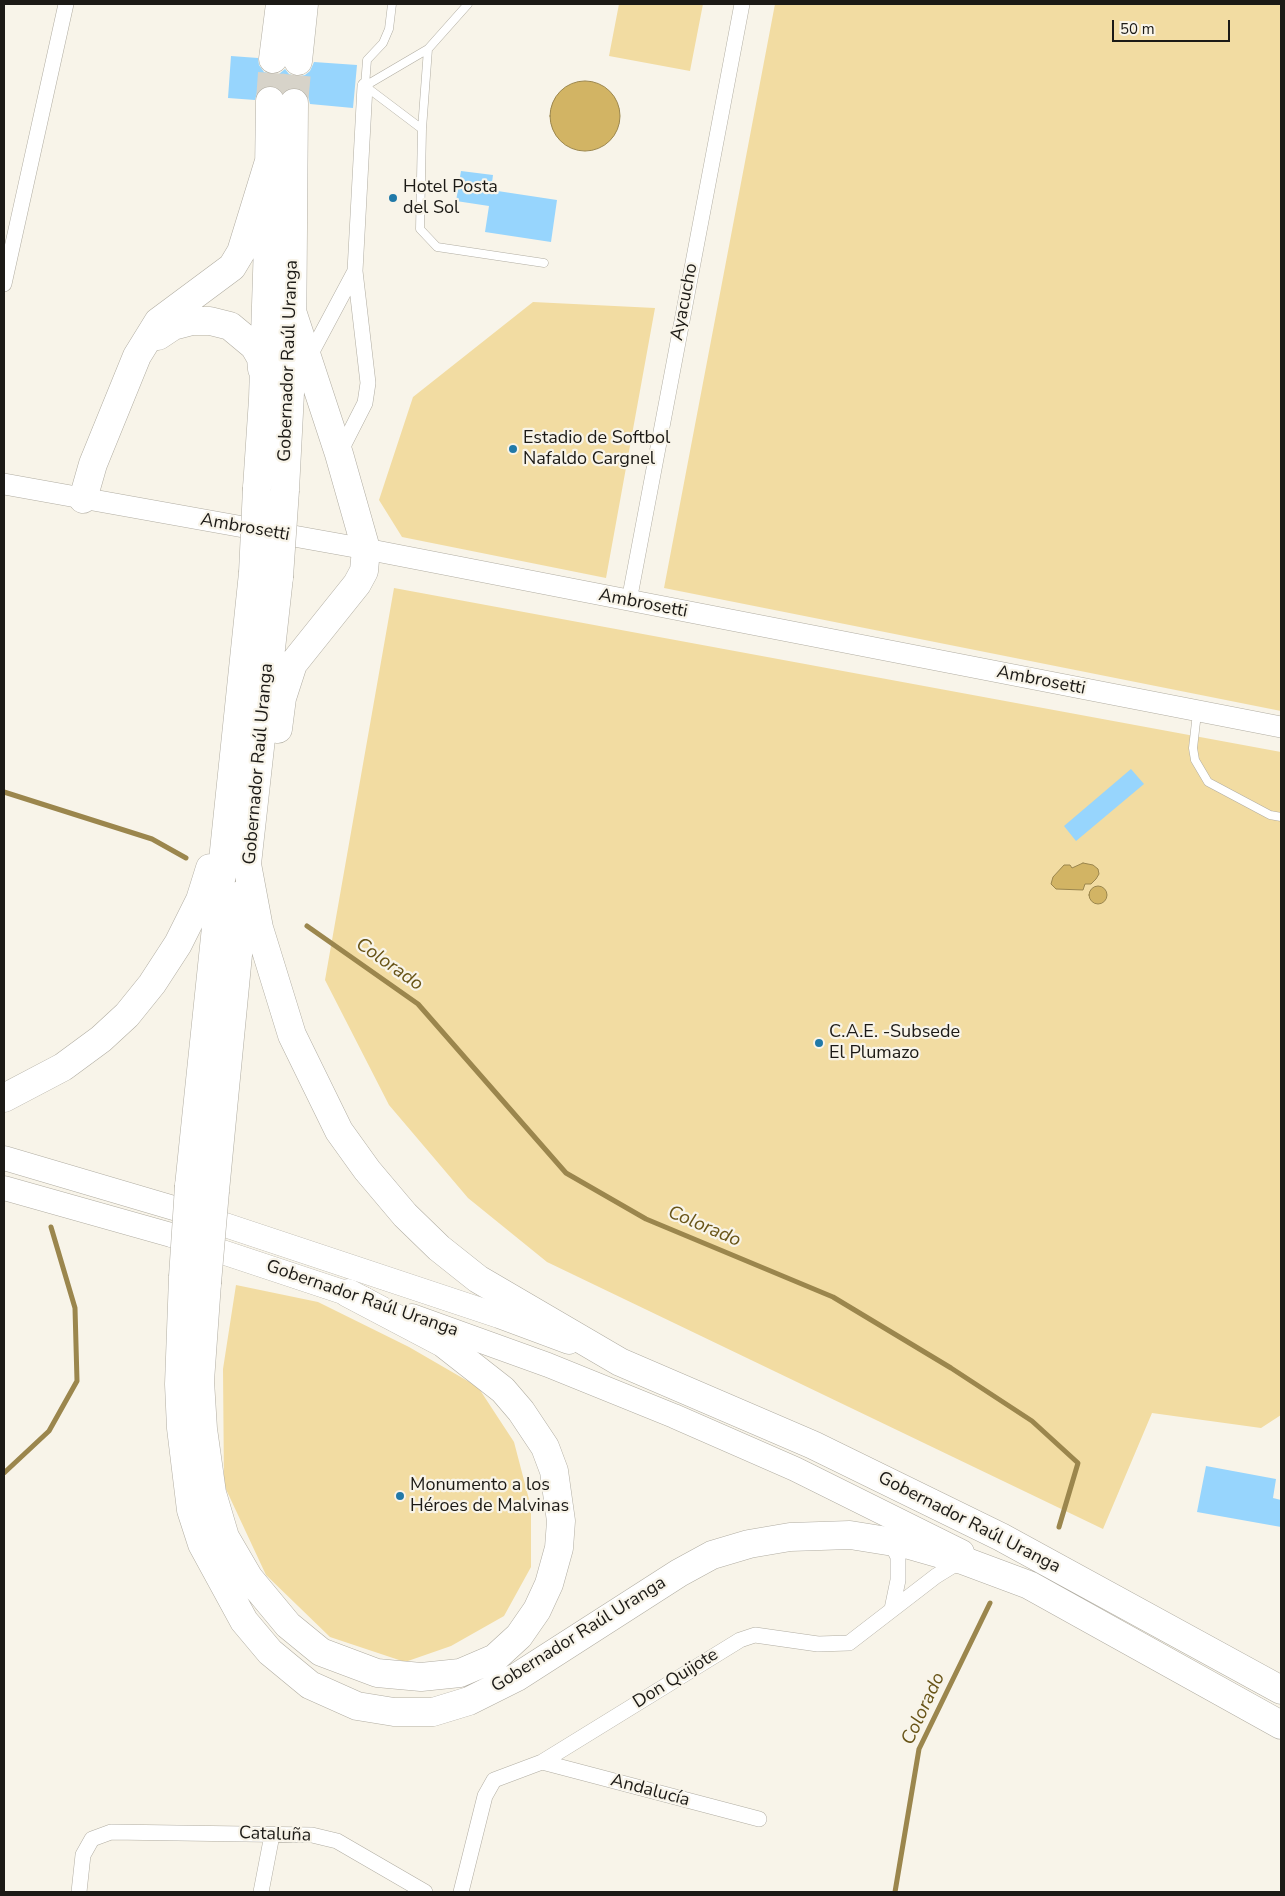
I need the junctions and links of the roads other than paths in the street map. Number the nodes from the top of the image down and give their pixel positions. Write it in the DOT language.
graph roads {
  1 [pos="66,4"];
  2 [pos="280,4"];
  3 [pos="304,4"];
  4 [pos="392,4"];
  5 [pos="468,4"];
  6 [pos="742,4"];
  7 [pos="428,49"];
  8 [pos="365,86"];
  9 [pos="422,129"];
  10 [pos="269,161"];
  11 [pos="544,263"];
  12 [pos="355,271"];
  13 [pos="4,284"];
  14 [pos="292,311"];
  15 [pos="137,356"];
  16 [pos="308,360"];
  17 [pos="290,393"];
  18 [pos="263,399"];
  19 [pos="339,454"];
  20 [pos="4,484"];
  21 [pos="83,499"];
  22 [pos="366,550"];
  23 [pos="266,575"];
  24 [pos="628,601"];
  25 [pos="1197,711"];
  26 [pos="1281,727"];
  27 [pos="254,788"];
  28 [pos="1281,817"];
  29 [pos="225,827"];
  30 [pos="247,864"];
  31 [pos="4,1098"];
  32 [pos="4,1158"];
  33 [pos="4,1188"];
  34 [pos="202,1189"];
  35 [pos="195,1280"];
  36 [pos="348,1293"];
  37 [pos="620,1362"];
  38 [pos="891,1543"];
  39 [pos="962,1560"];
  40 [pos="1029,1585"];
  41 [pos="892,1609"];
  42 [pos="1281,1690"];
  43 [pos="1281,1725"];
  44 [pos="542,1762"];
  45 [pos="759,1819"];
  46 [pos="272,1835"];
  47 [pos="79,1892"];
  48 [pos="261,1892"];
  49 [pos="425,1892"];
  50 [pos="461,1892"];
  1 -- 13 [label="street"];
  2 -- 3 [label="highway"];
  4 -- 8 [label="lane"];
  5 -- 7 [label="lane"];
  6 -- 24 [label="street, Ayacucho"];
  7 -- 8 [label="lane"];
  7 -- 9 [label="lane"];
  8 -- 9 [label="lane"];
  8 -- 12 [label="street"];
  9 -- 11 [label="lane"];
  10 -- 14 [label="highway, Gobernador Raúl Uranga"];
  10 -- 15 [label="highway"];
  10 -- 18 [label="highway, Gobernador Raúl Uranga"];
  12 -- 16 [label="street"];
  12 -- 19 [label="street"];
  14 -- 16 [label="highway"];
  14 -- 17 [label="highway, Gobernador Raúl Uranga"];
  15 -- 18 [label="highway"];
  15 -- 21 [label="highway"];
  16 -- 17 [label="street"];
  16 -- 19 [label="highway"];
  17 -- 23 [label="highway, Gobernador Raúl Uranga, bridge"];
  18 -- 23 [label="highway, Gobernador Raúl Uranga, bridge"];
  19 -- 22 [label="highway"];
  20 -- 21 [label="street, Ambrosetti"];
  21 -- 22 [label="street, Ambrosetti"];
  22 -- 24 [label="street, Ambrosetti"];
  22 -- 27 [label="highway"];
  23 -- 27 [label="highway, Gobernador Raúl Uranga"];
  23 -- 29 [label="highway, Gobernador Raúl Uranga"];
  24 -- 25 [label="street, Ambrosetti"];
  25 -- 26 [label="street, Ambrosetti"];
  25 -- 28 [label="lane"];
  27 -- 30 [label="highway, Gobernador Raúl Uranga"];
  29 -- 31 [label="highway"];
  29 -- 34 [label="highway, Gobernador Raúl Uranga"];
  30 -- 34 [label="highway"];
  30 -- 37 [label="highway, Gobernador Raúl Uranga"];
  32 -- 37 [label="main road, Gobernador Raúl Uranga"];
  33 -- 36 [label="main road, Gobernador Raúl Uranga"];
  34 -- 35 [label="highway, bridge"];
  35 -- 36 [label="highway"];
  35 -- 38 [label="highway, Gobernador Raúl Uranga"];
  36 -- 40 [label="main road, Gobernador Raúl Uranga"];
  37 -- 42 [label="highway, Gobernador Raúl Uranga"];
  38 -- 39 [label="highway, Gobernador Raúl Uranga"];
  38 -- 41 [label="street"];
  39 -- 40 [label="highway, Gobernador Raúl Uranga"];
  39 -- 41 [label="street, Don Quijote"];
  40 -- 43 [label="highway, Gobernador Raúl Uranga"];
  41 -- 44 [label="street, Don Quijote"];
  44 -- 45 [label="street, Andalucía"];
  44 -- 50 [label="street, Don Quijote"];
  46 -- 47 [label="street, Cataluña"];
  46 -- 48 [label="street"];
  46 -- 49 [label="street, Cataluña"];
}
